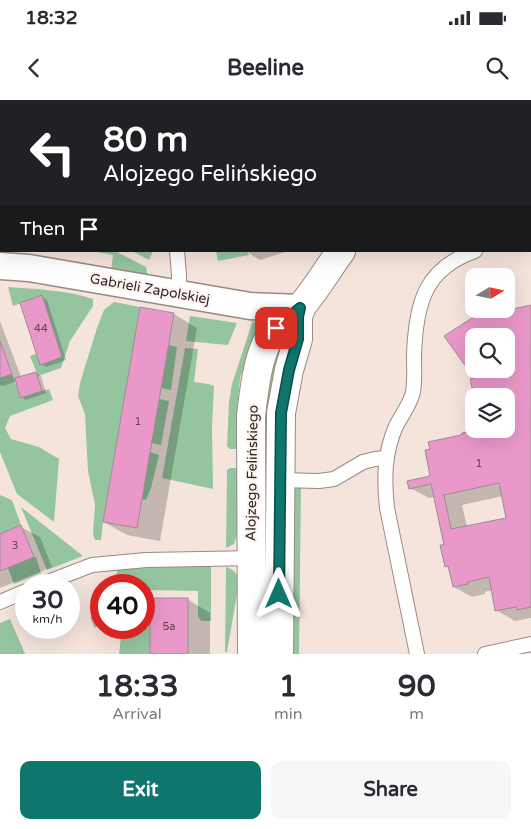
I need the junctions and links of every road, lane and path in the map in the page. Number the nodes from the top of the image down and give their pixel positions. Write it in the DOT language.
graph roads {
  1 [pos="176,252"];
  2 [pos="340,252"];
  3 [pos="472,252"];
  4 [pos="0,266"];
  5 [pos="179,294"];
  6 [pos="300,308"];
  7 [pos="386,458"];
  8 [pos="280,480"];
  9 [pos="252,558"];
  10 [pos="280,558"];
  11 [pos="69,574"];
  12 [pos="15,596"];
  13 [pos="0,602"];
  14 [pos="531,644"];
  15 [pos="252,654"];
  16 [pos="279,654"];
  17 [pos="417,654"];
  18 [pos="485,654"];
  1 -- 5 [label="lane"];
  2 -- 6 [label="street, Alojzego Felińskiego"];
  3 -- 7 [label="lane"];
  4 -- 5 [label="street, Gabrieli Zapolskiej"];
  5 -- 6 [label="street, Gabrieli Zapolskiej"];
  6 -- 8 [label="street, Alojzego Felińskiego"];
  6 -- 9 [label="street, Alojzego Felińskiego"];
  7 -- 8 [label="lane"];
  7 -- 17 [label="lane"];
  8 -- 10 [label="street, Alojzego Felińskiego"];
  9 -- 10 [label="lane"];
  9 -- 11 [label="lane"];
  9 -- 15 [label="street, Alojzego Felińskiego"];
  10 -- 16 [label="street, Alojzego Felińskiego"];
  12 -- 13 [label="lane"];
  14 -- 18 [label="lane"];
}
